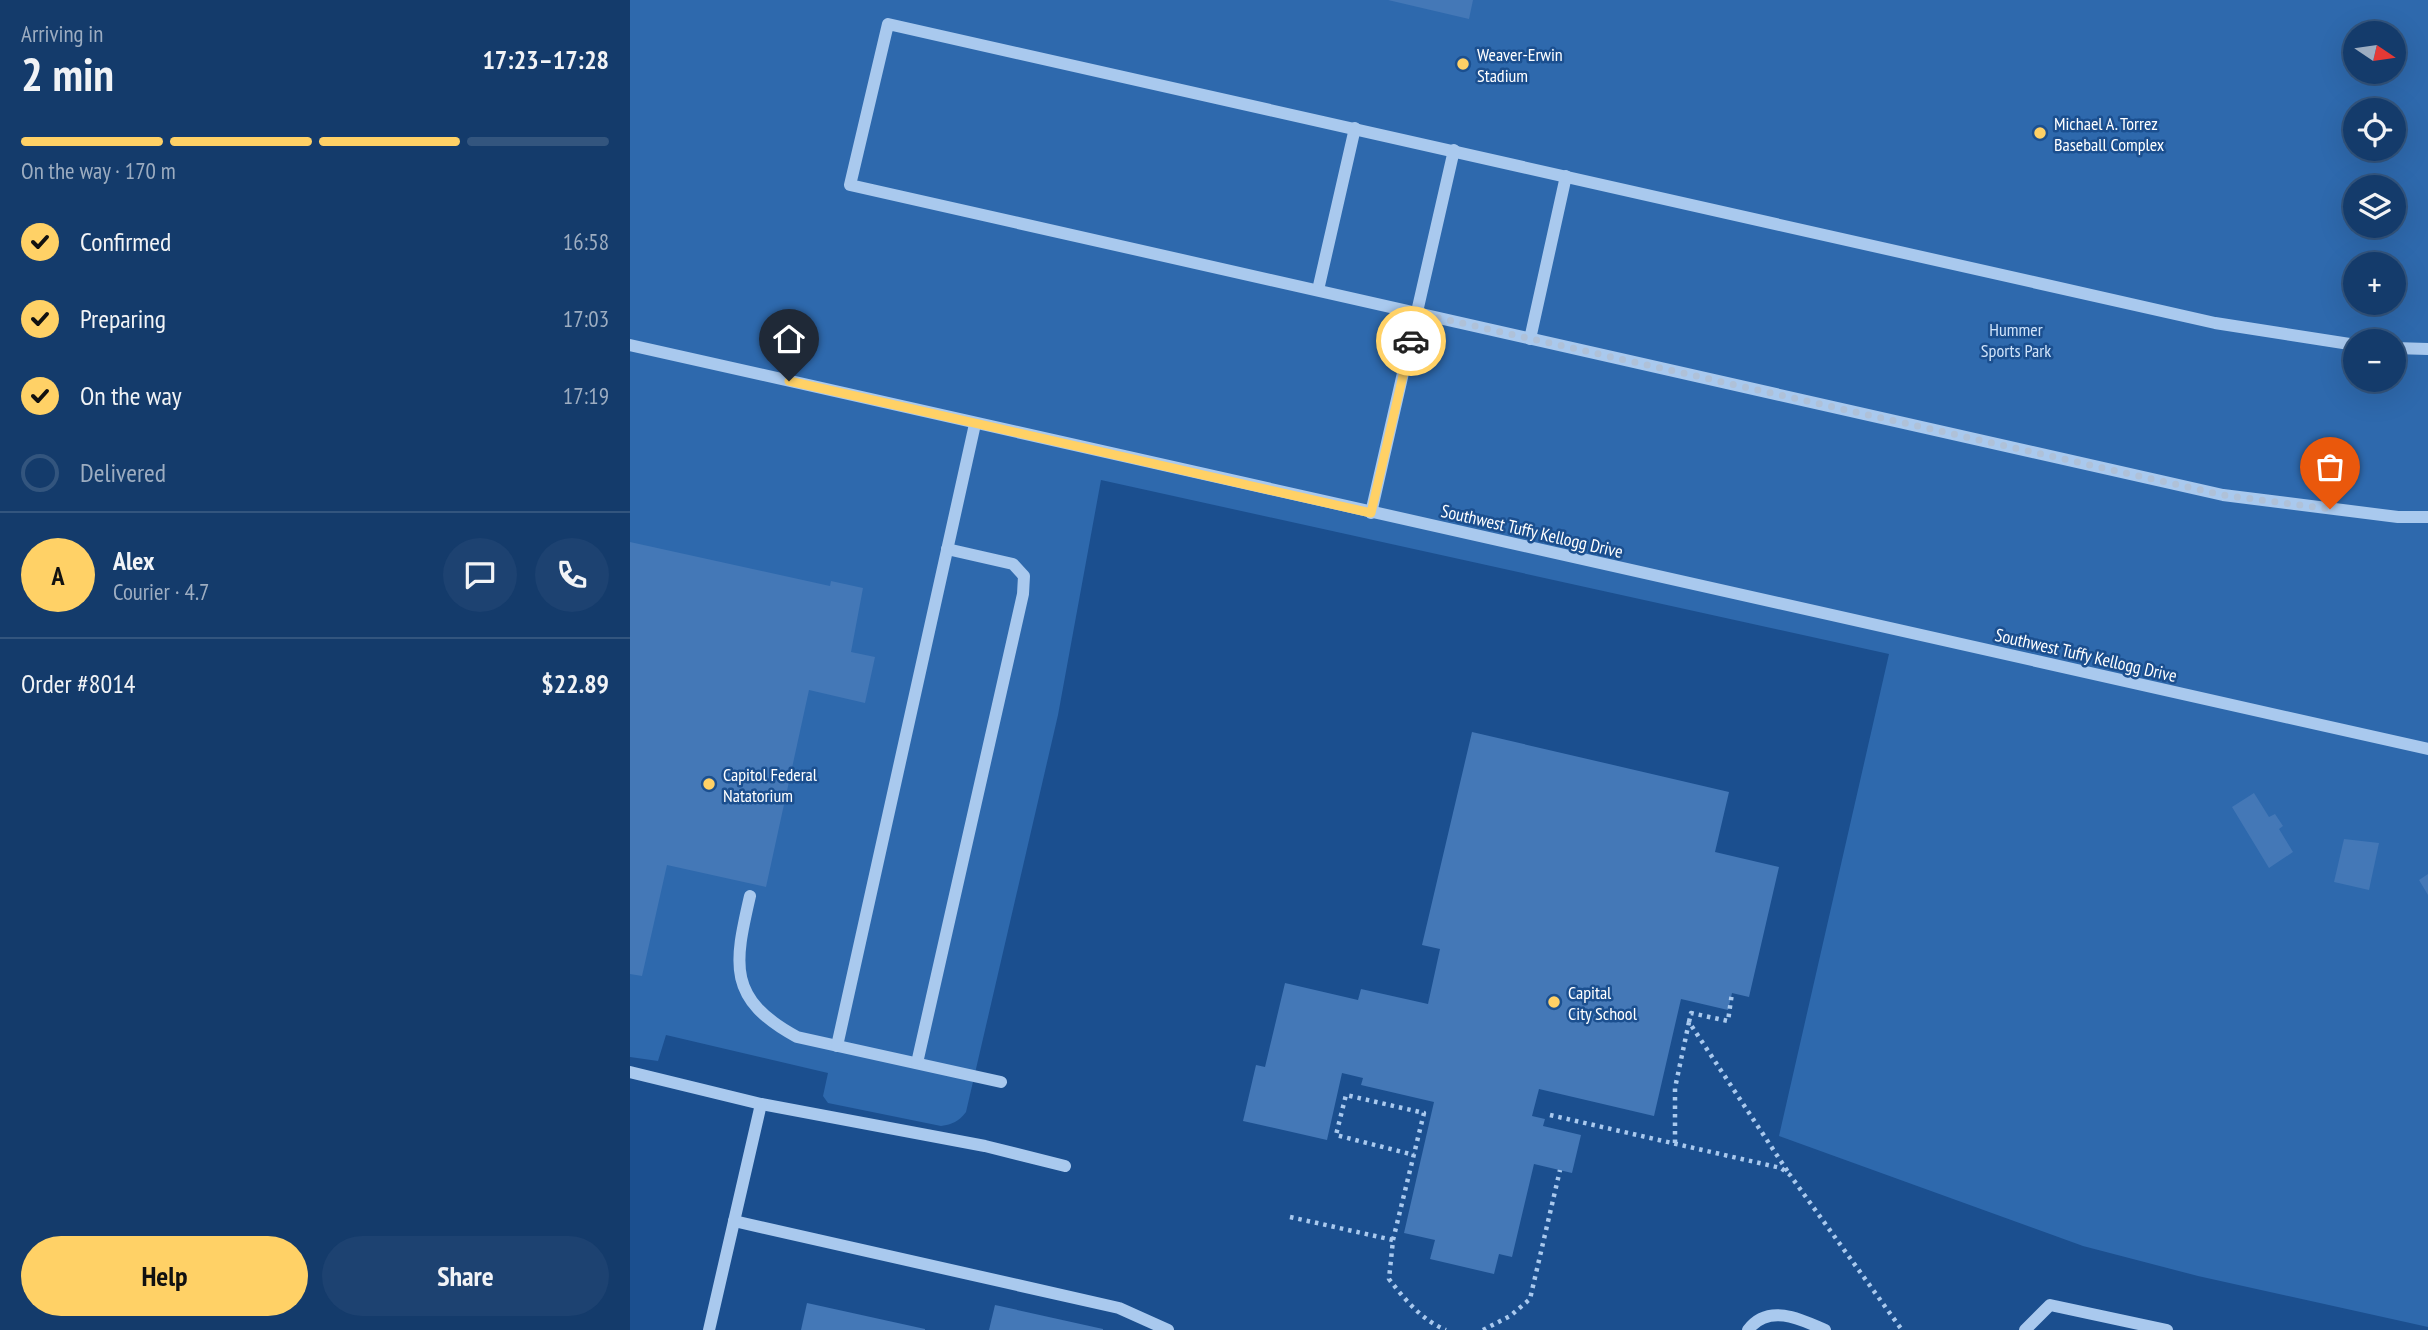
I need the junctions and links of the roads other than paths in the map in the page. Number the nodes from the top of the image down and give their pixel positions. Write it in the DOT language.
graph roads {
  1 [pos="1354,128"];
  2 [pos="1454,150"];
  3 [pos="1566,176"];
  4 [pos="1318,290"];
  5 [pos="1417,313"];
  6 [pos="1530,339"];
  7 [pos="2343,343"];
  8 [pos="630,345"];
  9 [pos="2406,348"];
  10 [pos="2428,349"];
  11 [pos="975,424"];
  12 [pos="1371,513"];
  13 [pos="2428,517"];
  14 [pos="947,549"];
  15 [pos="2428,749"];
  16 [pos="750,896"];
  17 [pos="837,1046"];
  18 [pos="917,1063"];
  19 [pos="630,1072"];
  20 [pos="1001,1082"];
  21 [pos="761,1104"];
  22 [pos="1065,1166"];
  23 [pos="734,1221"];
  24 [pos="709,1330"];
  25 [pos="1168,1330"];
  26 [pos="1748,1330"];
  27 [pos="1825,1330"];
  28 [pos="2025,1330"];
  29 [pos="2167,1330"];
  1 -- 2 [label="street"];
  1 -- 4 [label="street"];
  1 -- 4 [label="street"];
  2 -- 3 [label="street"];
  2 -- 5 [label="street"];
  3 -- 6 [label="street"];
  3 -- 7 [label="street"];
  4 -- 5 [label="street"];
  5 -- 6 [label="street"];
  5 -- 12 [label="street"];
  6 -- 13 [label="street"];
  8 -- 11 [label="street, Southwest Tuffy Kellogg Drive"];
  9 -- 10 [label="street"];
  11 -- 12 [label="street, Southwest Tuffy Kellogg Drive"];
  11 -- 14 [label="street"];
  12 -- 15 [label="street, Southwest Tuffy Kellogg Drive"];
  14 -- 17 [label="street"];
  14 -- 18 [label="street"];
  16 -- 17 [label="street"];
  17 -- 18 [label="street"];
  18 -- 20 [label="street"];
  19 -- 21 [label="street"];
  21 -- 22 [label="street"];
  21 -- 23 [label="street"];
  23 -- 24 [label="street"];
  23 -- 25 [label="street"];
  26 -- 27 [label="street"];
  28 -- 29 [label="street"];
}
